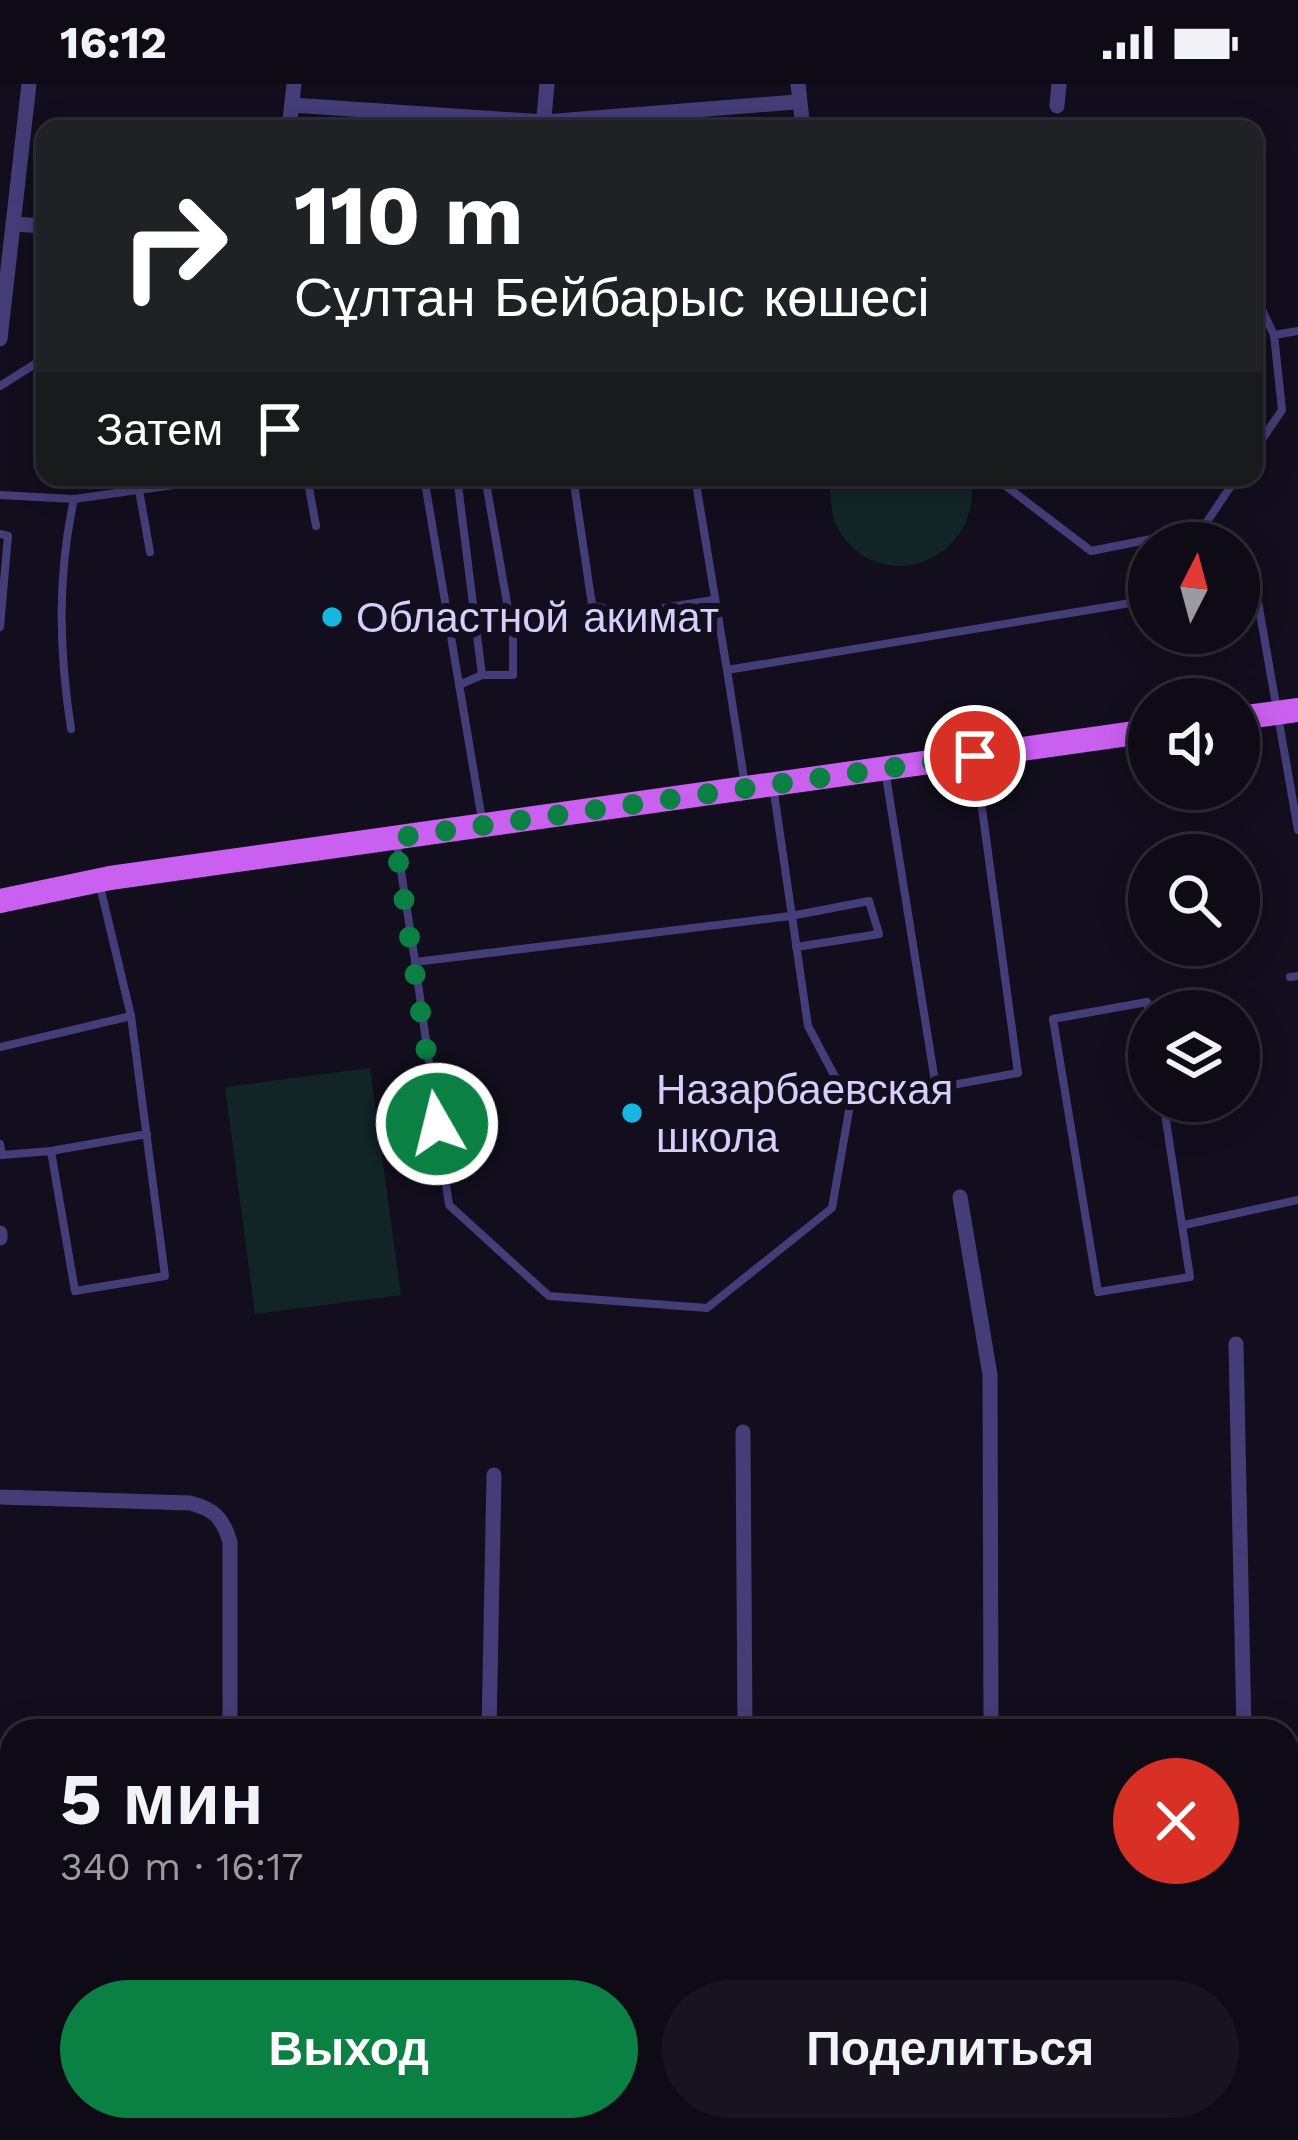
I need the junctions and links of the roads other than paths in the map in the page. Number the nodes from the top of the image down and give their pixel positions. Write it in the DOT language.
graph roads {
  1 [pos="29,84"];
  2 [pos="294,84"];
  3 [pos="547,84"];
  4 [pos="798,84"];
  5 [pos="1059,84"];
  6 [pos="796,102"];
  7 [pos="292,105"];
  8 [pos="1057,106"];
  9 [pos="291,120"];
  10 [pos="472,120"];
  11 [pos="544,120"];
  12 [pos="607,120"];
  13 [pos="801,120"];
  14 [pos="14,224"];
  15 [pos="36,225"];
  16 [pos="1263,311"];
  17 [pos="1298,331"];
  18 [pos="1274,335"];
  19 [pos="0,339"];
  20 [pos="36,362"];
  21 [pos="0,386"];
  22 [pos="1263,438"];
  23 [pos="167,486"];
  24 [pos="309,486"];
  25 [pos="426,486"];
  26 [pos="458,486"];
  27 [pos="487,486"];
  28 [pos="574,486"];
  29 [pos="695,486"];
  30 [pos="1006,486"];
  31 [pos="1231,486"];
  32 [pos="139,490"];
  33 [pos="0,495"];
  34 [pos="74,499"];
  35 [pos="1207,522"];
  36 [pos="316,526"];
  37 [pos="0,534"];
  38 [pos="1128,545"];
  39 [pos="149,552"];
  40 [pos="713,600"];
  41 [pos="1128,603"];
  42 [pos="1260,603"];
  43 [pos="0,627"];
  44 [pos="727,670"];
  45 [pos="482,675"];
  46 [pos="459,685"];
  47 [pos="1290,711"];
  48 [pos="1260,715"];
  49 [pos="71,729"];
  50 [pos="1128,734"];
  51 [pos="975,756"];
  52 [pos="885,769"];
  53 [pos="772,784"];
  54 [pos="746,788"];
  55 [pos="483,827"];
  56 [pos="1298,830"];
  57 [pos="395,838"];
  58 [pos="99,880"];
  59 [pos="0,901"];
  60 [pos="791,916"];
  61 [pos="796,947"];
  62 [pos="415,962"];
  63 [pos="1128,1005"];
  64 [pos="131,1016"];
  65 [pos="0,1047"];
  66 [pos="1167,1122"];
  67 [pos="146,1134"];
  68 [pos="0,1144"];
  69 [pos="51,1151"];
  70 [pos="960,1197"];
  71 [pos="1298,1200"];
  72 [pos="1184,1225"];
  73 [pos="1236,1344"];
  74 [pos="743,1432"];
  75 [pos="494,1475"];
  76 [pos="0,1497"];
  77 [pos="230,1719"];
  78 [pos="489,1719"];
  79 [pos="745,1719"];
  80 [pos="992,1719"];
  81 [pos="1244,1719"];
  1 -- 14 [label="street"];
  2 -- 7 [label="street"];
  3 -- 11 [label="street"];
  4 -- 6 [label="street"];
  5 -- 8 [label="street"];
  6 -- 12 [label="street"];
  6 -- 13 [label="street"];
  7 -- 9 [label="street"];
  7 -- 10 [label="street"];
  14 -- 15 [label="street"];
  14 -- 19 [label="street"];
  16 -- 18 [label="lane"];
  17 -- 18 [label="lane"];
  18 -- 22 [label="lane"];
  20 -- 21 [label="lane"];
  23 -- 32 [label="lane"];
  24 -- 36 [label="lane"];
  25 -- 46 [label="lane"];
  26 -- 45 [label="lane"];
  27 -- 45 [label="lane"];
  28 -- 40 [label="lane"];
  29 -- 40 [label="lane"];
  30 -- 38 [label="lane"];
  31 -- 35 [label="lane"];
  32 -- 34 [label="lane"];
  32 -- 39 [label="lane"];
  33 -- 34 [label="lane"];
  34 -- 49 [label="lane"];
  37 -- 43 [label="lane"];
  40 -- 44 [label="lane"];
  41 -- 44 [label="lane"];
  42 -- 47 [label="lane"];
  44 -- 54 [label="lane"];
  45 -- 46 [label="lane"];
  46 -- 55 [label="lane"];
  47 -- 48 [label="main road"];
  47 -- 56 [label="lane"];
  50 -- 51 [label="main road"];
  51 -- 52 [label="main road"];
  51 -- 52 [label="lane"];
  52 -- 53 [label="main road"];
  53 -- 54 [label="main road"];
  53 -- 60 [label="lane"];
  54 -- 55 [label="main road"];
  55 -- 57 [label="main road"];
  57 -- 58 [label="main road"];
  57 -- 62 [label="lane"];
  58 -- 59 [label="main road"];
  58 -- 64 [label="lane"];
  60 -- 61 [label="lane"];
  60 -- 61 [label="lane"];
  60 -- 62 [label="lane"];
  61 -- 62 [label="lane"];
  63 -- 72 [label="lane"];
  64 -- 65 [label="lane"];
  64 -- 67 [label="lane"];
  66 -- 72 [label="lane"];
  67 -- 69 [label="lane"];
  67 -- 69 [label="lane"];
  68 -- 69 [label="lane"];
  70 -- 80 [label="street"];
  71 -- 72 [label="lane"];
  73 -- 81 [label="street"];
  74 -- 79 [label="street"];
  75 -- 78 [label="street"];
  76 -- 77 [label="street"];
}
